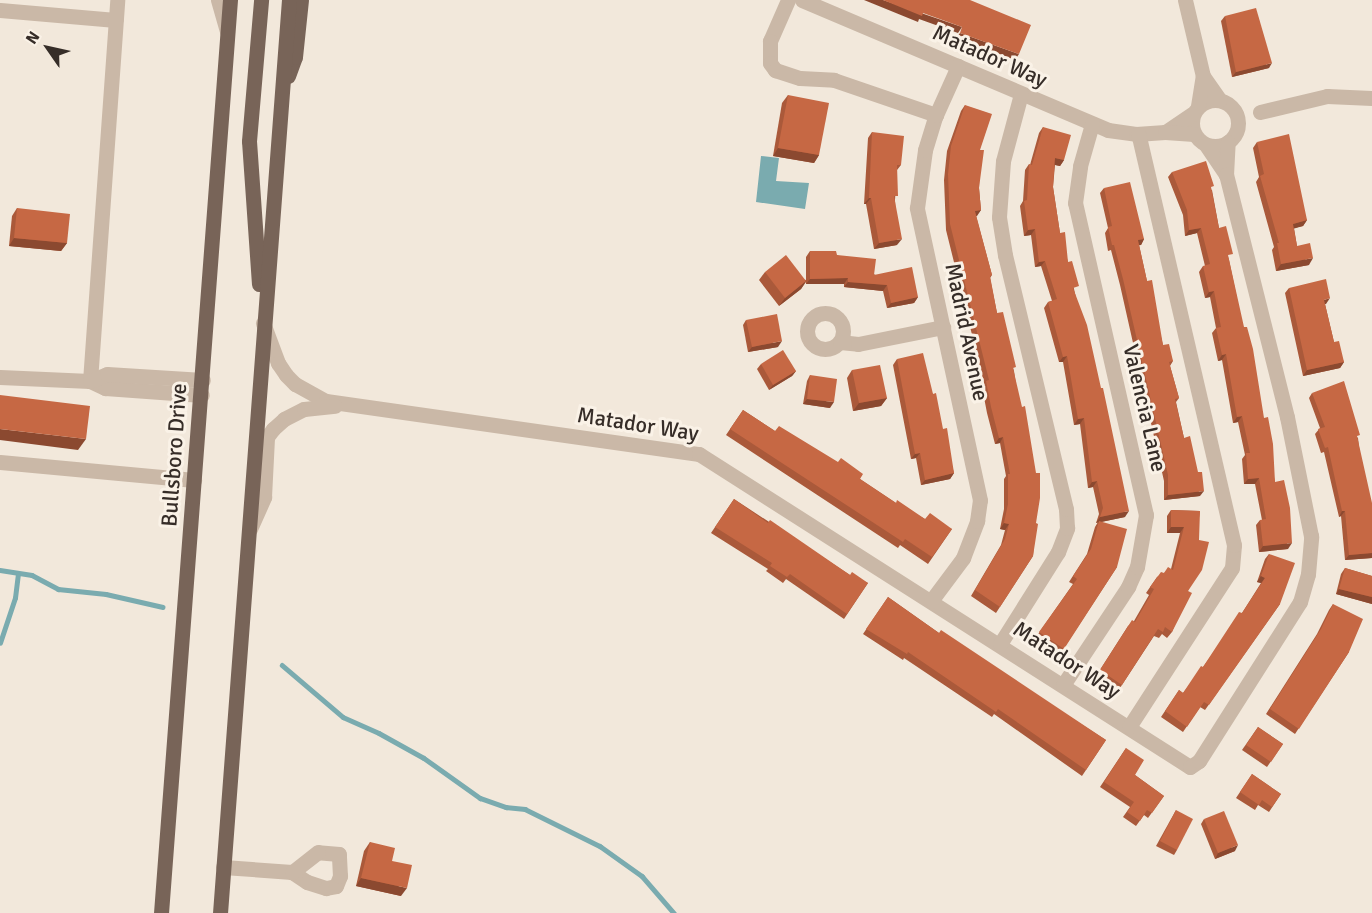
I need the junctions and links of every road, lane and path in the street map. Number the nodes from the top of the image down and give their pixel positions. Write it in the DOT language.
graph roads {
  1 [pos="117,0"];
  2 [pos="218,0"];
  3 [pos="230,0"];
  4 [pos="261,0"];
  5 [pos="289,0"];
  6 [pos="301,0"];
  7 [pos="788,0"];
  8 [pos="802,0"];
  9 [pos="1185,0"];
  10 [pos="0,10"];
  11 [pos="116,20"];
  12 [pos="228,34"];
  13 [pos="958,66"];
  14 [pos="1203,76"];
  15 [pos="281,93"];
  16 [pos="1021,94"];
  17 [pos="1372,98"];
  18 [pos="1220,100"];
  19 [pos="1195,110"];
  20 [pos="936,115"];
  21 [pos="1236,117"];
  22 [pos="1092,124"];
  23 [pos="1165,132"];
  24 [pos="1138,134"];
  25 [pos="1194,134"];
  26 [pos="1228,142"];
  27 [pos="1206,145"];
  28 [pos="1226,175"];
  29 [pos="263,327"];
  30 [pos="943,327"];
  31 [pos="840,342"];
  32 [pos="0,377"];
  33 [pos="90,381"];
  34 [pos="202,388"];
  35 [pos="356,405"];
  36 [pos="0,462"];
  37 [pos="194,480"];
  38 [pos="248,533"];
  39 [pos="931,601"];
  40 [pos="1000,644"];
  41 [pos="1063,685"];
  42 [pos="1129,728"];
  43 [pos="223,867"];
  44 [pos="292,872"];
  45 [pos="161,913"];
  46 [pos="220,913"];
  1 -- 11 [label="street"];
  2 -- 12 [label="street"];
  3 -- 12 [label="main road, Bullsboro Drive"];
  4 -- 29 [label="main road"];
  5 -- 15 [label="main road"];
  6 -- 15 [label="main road"];
  7 -- 20 [label="street"];
  8 -- 13 [label="street, Matador Way"];
  9 -- 14 [label="street"];
  10 -- 11 [label="street"];
  11 -- 33 [label="street"];
  12 -- 34 [label="main road, Bullsboro Drive"];
  13 -- 16 [label="street, Matador Way"];
  13 -- 20 [label="street, Madrid Avenue"];
  14 -- 18 [label="street"];
  14 -- 19 [label="street"];
  15 -- 29 [label="main road"];
  16 -- 22 [label="street, Matador Way"];
  16 -- 40 [label="street"];
  17 -- 21 [label="street"];
  18 -- 19 [label="street"];
  18 -- 21 [label="street"];
  19 -- 23 [label="street, Matador Way"];
  19 -- 25 [label="street"];
  20 -- 30 [label="street, Madrid Avenue"];
  21 -- 26 [label="street"];
  22 -- 24 [label="street, Matador Way"];
  22 -- 41 [label="street, Valencia Lane"];
  23 -- 24 [label="street, Matador Way"];
  23 -- 25 [label="street, Matador Way"];
  24 -- 42 [label="street"];
  25 -- 27 [label="street"];
  26 -- 27 [label="street"];
  26 -- 28 [label="street, Matador Way"];
  27 -- 28 [label="street, Matador Way"];
  28 -- 42 [label="street, Matador Way"];
  29 -- 35 [label="street, Matador Way"];
  29 -- 38 [label="main road"];
  30 -- 31 [label="street"];
  30 -- 39 [label="street, Madrid Avenue"];
  32 -- 33 [label="street"];
  33 -- 34 [label="street"];
  34 -- 37 [label="main road, Bullsboro Drive"];
  35 -- 38 [label="street"];
  35 -- 39 [label="street, Matador Way"];
  36 -- 37 [label="street"];
  37 -- 45 [label="main road, Bullsboro Drive"];
  38 -- 43 [label="main road"];
  39 -- 40 [label="street, Matador Way"];
  40 -- 41 [label="street, Matador Way"];
  41 -- 42 [label="street, Matador Way"];
  43 -- 44 [label="street"];
  43 -- 46 [label="main road"];
}
